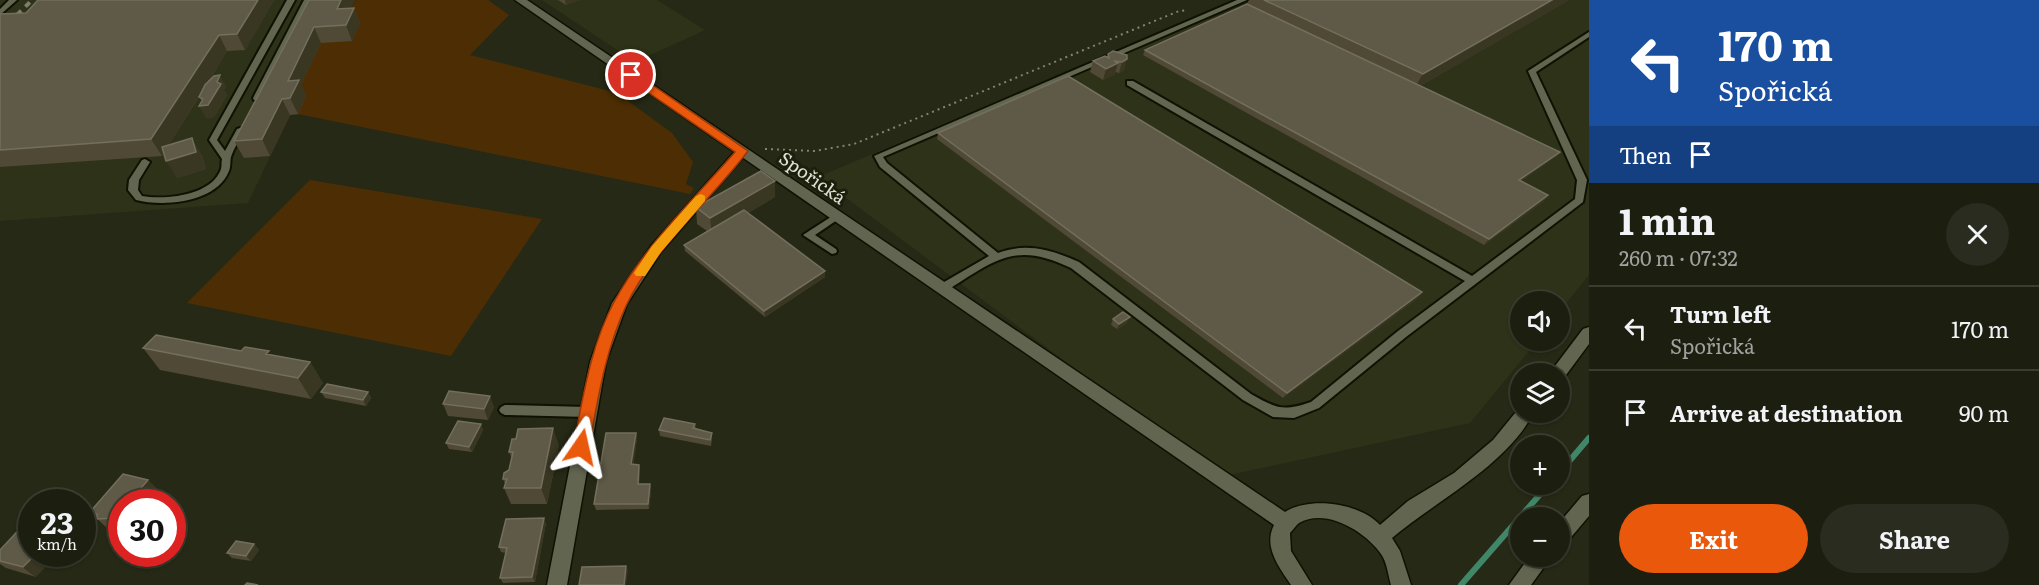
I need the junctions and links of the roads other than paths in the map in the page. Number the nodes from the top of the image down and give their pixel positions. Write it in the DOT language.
graph roads {
  1 [pos="14,0"];
  2 [pos="291,0"];
  3 [pos="308,0"];
  4 [pos="520,0"];
  5 [pos="1243,0"];
  6 [pos="0,13"];
  7 [pos="1589,34"];
  8 [pos="1130,83"];
  9 [pos="251,110"];
  10 [pos="246,119"];
  11 [pos="742,151"];
  12 [pos="226,159"];
  13 [pos="145,162"];
  14 [pos="837,216"];
  15 [pos="832,251"];
  16 [pos="994,255"];
  17 [pos="1472,281"];
  18 [pos="943,288"];
  19 [pos="1589,333"];
  20 [pos="1566,363"];
  21 [pos="505,410"];
  22 [pos="588,412"];
  23 [pos="1517,423"];
  24 [pos="1589,502"];
  25 [pos="1285,522"];
  26 [pos="1570,524"];
  27 [pos="1379,537"];
  28 [pos="1534,567"];
  29 [pos="557,585"];
  30 [pos="1302,585"];
  31 [pos="1401,585"];
  32 [pos="1520,585"];
  1 -- 6 [label="lane"];
  2 -- 12 [label="lane"];
  3 -- 9 [label="lane"];
  4 -- 11 [label="street, Spořická"];
  5 -- 16 [label="lane"];
  7 -- 17 [label="lane"];
  8 -- 17 [label="lane"];
  10 -- 12 [label="lane"];
  11 -- 14 [label="street, Spořická"];
  11 -- 22 [label="street"];
  12 -- 13 [label="lane"];
  14 -- 15 [label="lane"];
  14 -- 18 [label="street, Spořická"];
  16 -- 17 [label="lane"];
  16 -- 18 [label="lane"];
  18 -- 25 [label="street, Spořická"];
  19 -- 20 [label="street"];
  21 -- 22 [label="lane"];
  22 -- 29 [label="street"];
  23 -- 27 [label="street"];
  24 -- 26 [label="street"];
  25 -- 27 [label="street"];
  25 -- 30 [label="street"];
  27 -- 31 [label="street"];
  28 -- 32 [label="street"];
}
